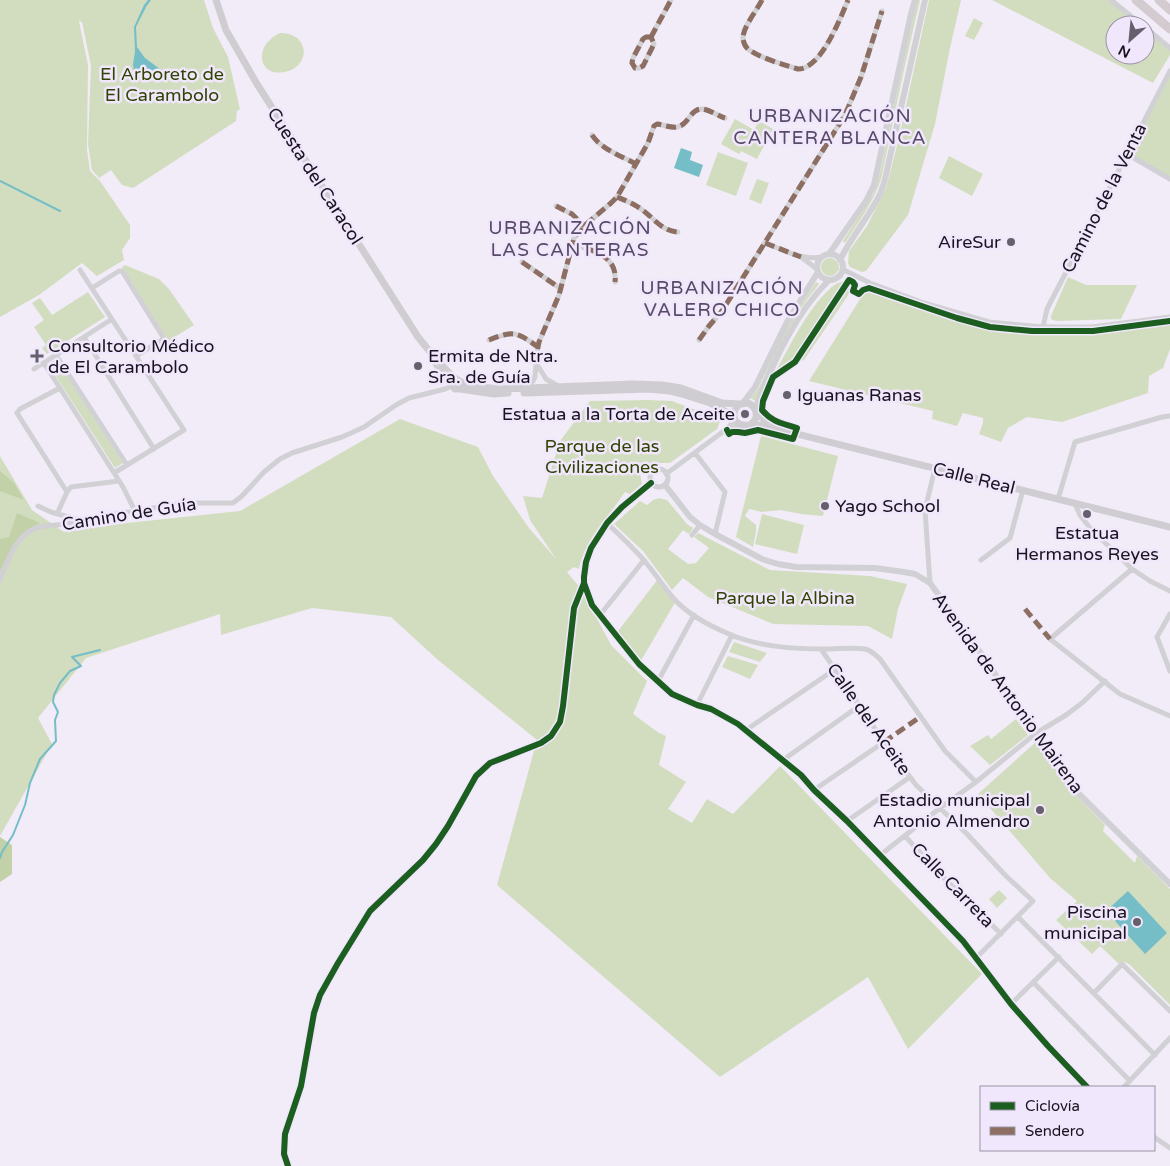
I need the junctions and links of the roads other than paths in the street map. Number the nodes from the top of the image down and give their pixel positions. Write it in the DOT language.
graph roads {
  1 [pos="216,0"];
  2 [pos="671,0"];
  3 [pos="762,0"];
  4 [pos="848,0"];
  5 [pos="915,0"];
  6 [pos="925,0"];
  7 [pos="1111,0"];
  8 [pos="1131,0"];
  9 [pos="1136,0"];
  10 [pos="1159,0"];
  11 [pos="882,10"];
  12 [pos="1170,10"];
  13 [pos="1130,15"];
  14 [pos="1154,15"];
  15 [pos="1154,15"];
  16 [pos="1155,16"];
  17 [pos="1170,29"];
  18 [pos="1155,35"];
  19 [pos="651,37"];
  20 [pos="1170,48"];
  21 [pos="1170,71"];
  22 [pos="725,118"];
  23 [pos="592,134"];
  24 [pos="1126,154"];
  25 [pos="636,164"];
  26 [pos="1170,179"];
  27 [pos="617,197"];
  28 [pos="556,206"];
  29 [pos="584,226"];
  30 [pos="678,232"];
  31 [pos="765,243"];
  32 [pos="572,244"];
  33 [pos="826,256"];
  34 [pos="801,257"];
  35 [pos="840,260"];
  36 [pos="522,262"];
  37 [pos="842,269"];
  38 [pos="80,270"];
  39 [pos="817,270"];
  40 [pos="829,280"];
  41 [pos="615,282"];
  42 [pos="92,288"];
  43 [pos="560,289"];
  44 [pos="1170,317"];
  45 [pos="112,319"];
  46 [pos="1043,327"];
  47 [pos="84,337"];
  48 [pos="489,340"];
  49 [pos="699,340"];
  50 [pos="538,347"];
  51 [pos="56,355"];
  52 [pos="136,356"];
  53 [pos="44,362"];
  54 [pos="537,364"];
  55 [pos="34,369"];
  56 [pos="456,385"];
  57 [pos="559,386"];
  58 [pos="60,388"];
  59 [pos="523,388"];
  60 [pos="741,404"];
  61 [pos="756,412"];
  62 [pos="1170,416"];
  63 [pos="734,418"];
  64 [pos="747,425"];
  65 [pos="728,428"];
  66 [pos="778,430"];
  67 [pos="154,449"];
  68 [pos="695,453"];
  69 [pos="127,465"];
  70 [pos="935,468"];
  71 [pos="114,474"];
  72 [pos="666,474"];
  73 [pos="119,481"];
  74 [pos="652,483"];
  75 [pos="665,485"];
  76 [pos="1023,490"];
  77 [pos="67,492"];
  78 [pos="1058,499"];
  79 [pos="1075,504"];
  80 [pos="38,506"];
  81 [pos="134,511"];
  82 [pos="57,514"];
  83 [pos="79,520"];
  84 [pos="607,523"];
  85 [pos="700,525"];
  86 [pos="1170,527"];
  87 [pos="715,534"];
  88 [pos="692,535"];
  89 [pos="644,560"];
  90 [pos="981,560"];
  91 [pos="1132,569"];
  92 [pos="0,580"];
  93 [pos="584,583"];
  94 [pos="930,583"];
  95 [pos="1170,592"];
  96 [pos="1170,614"];
  97 [pos="600,615"];
  98 [pos="694,615"];
  99 [pos="732,635"];
  100 [pos="821,649"];
  101 [pos="834,670"];
  102 [pos="1170,671"];
  103 [pos="658,681"];
  104 [pos="1105,681"];
  105 [pos="697,705"];
  106 [pos="859,706"];
  107 [pos="1170,716"];
  108 [pos="746,730"];
  109 [pos="1035,734"];
  110 [pos="884,742"];
  111 [pos="783,760"];
  112 [pos="910,777"];
  113 [pos="976,782"];
  114 [pos="814,790"];
  115 [pos="940,808"];
  116 [pos="847,821"];
  117 [pos="905,836"];
  118 [pos="879,856"];
  119 [pos="1170,884"];
  120 [pos="1018,917"];
  121 [pos="1001,934"];
  122 [pos="1059,957"];
  123 [pos="976,958"];
  124 [pos="1034,983"];
  125 [pos="1094,993"];
  126 [pos="1012,1004"];
  127 [pos="1170,1011"];
  128 [pos="1170,1038"];
  129 [pos="1155,1055"];
  130 [pos="1130,1081"];
  131 [pos="1087,1086"];
  132 [pos="1125,1086"];
  133 [pos="1155,1138"];
  134 [pos="1170,1148"];
  135 [pos="288,1166"];
  1 -- 56 [label="main road, Cuesta del Caracol"];
  2 -- 19 [label="street"];
  3 -- 4 [label="street"];
  5 -- 33 [label="street"];
  6 -- 35 [label="street"];
  7 -- 13 [label="street"];
  8 -- 14 [label="highway"];
  9 -- 15 [label="highway"];
  10 -- 12 [label="highway"];
  11 -- 31 [label="street"];
  16 -- 17 [label="highway"];
  18 -- 20 [label="street"];
  19 -- 19 [label="street"];
  21 -- 24 [label="street, Camino de la Venta"];
  22 -- 25 [label="street"];
  23 -- 25 [label="street"];
  24 -- 26 [label="street"];
  24 -- 46 [label="street, Camino de la Venta"];
  25 -- 27 [label="street"];
  27 -- 29 [label="street"];
  27 -- 30 [label="street"];
  28 -- 29 [label="street"];
  29 -- 32 [label="street"];
  31 -- 34 [label="street"];
  31 -- 49 [label="street"];
  32 -- 41 [label="street"];
  32 -- 43 [label="street"];
  33 -- 34 [label="street"];
  33 -- 35 [label="street"];
  33 -- 39 [label="street"];
  34 -- 39 [label="street"];
  35 -- 37 [label="street"];
  36 -- 43 [label="street"];
  37 -- 40 [label="street"];
  37 -- 46 [label="street"];
  38 -- 42 [label="street"];
  39 -- 40 [label="street"];
  39 -- 60 [label="street"];
  40 -- 61 [label="street"];
  42 -- 45 [label="street"];
  42 -- 52 [label="street"];
  43 -- 50 [label="street"];
  44 -- 46 [label="street"];
  45 -- 47 [label="street"];
  45 -- 52 [label="street"];
  47 -- 51 [label="street"];
  47 -- 67 [label="street"];
  48 -- 50 [label="street"];
  50 -- 54 [label="street"];
  51 -- 53 [label="street"];
  51 -- 69 [label="street"];
  52 -- 67 [label="street"];
  53 -- 55 [label="street"];
  53 -- 58 [label="street"];
  54 -- 57 [label="street"];
  54 -- 59 [label="street"];
  56 -- 59 [label="main road"];
  56 -- 63 [label="main road"];
  56 -- 81 [label="street, Camino de Guía"];
  57 -- 59 [label="main road"];
  57 -- 60 [label="main road"];
  58 -- 71 [label="street"];
  58 -- 77 [label="street"];
  60 -- 61 [label="main road"];
  60 -- 63 [label="main road"];
  61 -- 64 [label="main road"];
  61 -- 66 [label="main road, Calle Real"];
  62 -- 78 [label="street"];
  63 -- 64 [label="main road"];
  63 -- 65 [label="street"];
  64 -- 65 [label="street"];
  64 -- 66 [label="main road, Calle Real"];
  65 -- 68 [label="street"];
  66 -- 70 [label="main road, Calle Real"];
  67 -- 69 [label="street"];
  68 -- 72 [label="street"];
  68 -- 87 [label="street"];
  69 -- 71 [label="street"];
  70 -- 76 [label="main road, Calle Real"];
  70 -- 94 [label="street"];
  71 -- 73 [label="street"];
  72 -- 74 [label="street"];
  72 -- 75 [label="street"];
  73 -- 77 [label="street"];
  73 -- 81 [label="street"];
  74 -- 75 [label="street"];
  74 -- 84 [label="street"];
  75 -- 85 [label="street, Avenida de Antonio Mairena"];
  76 -- 78 [label="main road, Calle Real"];
  76 -- 90 [label="street"];
  77 -- 82 [label="street"];
  78 -- 79 [label="main road, Calle Real"];
  79 -- 86 [label="main road, Calle Real"];
  79 -- 91 [label="street"];
  80 -- 82 [label="street"];
  81 -- 83 [label="street, Camino de Guía"];
  82 -- 83 [label="street"];
  83 -- 92 [label="street, Camino de Guía"];
  84 -- 89 [label="street"];
  84 -- 93 [label="street"];
  85 -- 87 [label="street, Avenida de Antonio Mairena"];
  85 -- 88 [label="street"];
  87 -- 94 [label="street, Avenida de Antonio Mairena"];
  89 -- 97 [label="street"];
  89 -- 98 [label="street"];
  91 -- 95 [label="street"];
  91 -- 104 [label="street"];
  93 -- 97 [label="street"];
  93 -- 135 [label="street"];
  94 -- 109 [label="street, Avenida de Antonio Mairena"];
  96 -- 102 [label="street"];
  97 -- 103 [label="street"];
  98 -- 99 [label="street"];
  98 -- 103 [label="street"];
  99 -- 100 [label="street"];
  99 -- 105 [label="street"];
  100 -- 101 [label="street, Calle del Aceite"];
  100 -- 113 [label="street"];
  101 -- 106 [label="street, Calle del Aceite"];
  101 -- 108 [label="street"];
  103 -- 105 [label="street"];
  104 -- 107 [label="street"];
  104 -- 109 [label="street"];
  105 -- 108 [label="street"];
  106 -- 110 [label="street, Calle del Aceite"];
  106 -- 111 [label="street"];
  108 -- 111 [label="street"];
  109 -- 113 [label="street"];
  109 -- 119 [label="street, Avenida de Antonio Mairena"];
  110 -- 112 [label="street, Calle del Aceite"];
  110 -- 114 [label="street"];
  111 -- 114 [label="street"];
  112 -- 115 [label="street, Calle del Aceite"];
  112 -- 116 [label="street"];
  113 -- 115 [label="street"];
  114 -- 116 [label="street"];
  115 -- 117 [label="street"];
  115 -- 120 [label="street, Calle del Aceite"];
  116 -- 118 [label="street"];
  117 -- 118 [label="street"];
  117 -- 121 [label="street, Calle Carreta"];
  118 -- 123 [label="street"];
  120 -- 121 [label="street"];
  120 -- 122 [label="street"];
  121 -- 123 [label="street"];
  122 -- 124 [label="street"];
  122 -- 125 [label="street"];
  123 -- 126 [label="street"];
  124 -- 126 [label="street"];
  124 -- 130 [label="street"];
  125 -- 127 [label="street"];
  125 -- 129 [label="street"];
  126 -- 131 [label="street"];
  128 -- 129 [label="street"];
  129 -- 130 [label="street"];
  130 -- 132 [label="street"];
  133 -- 134 [label="street"];
}
